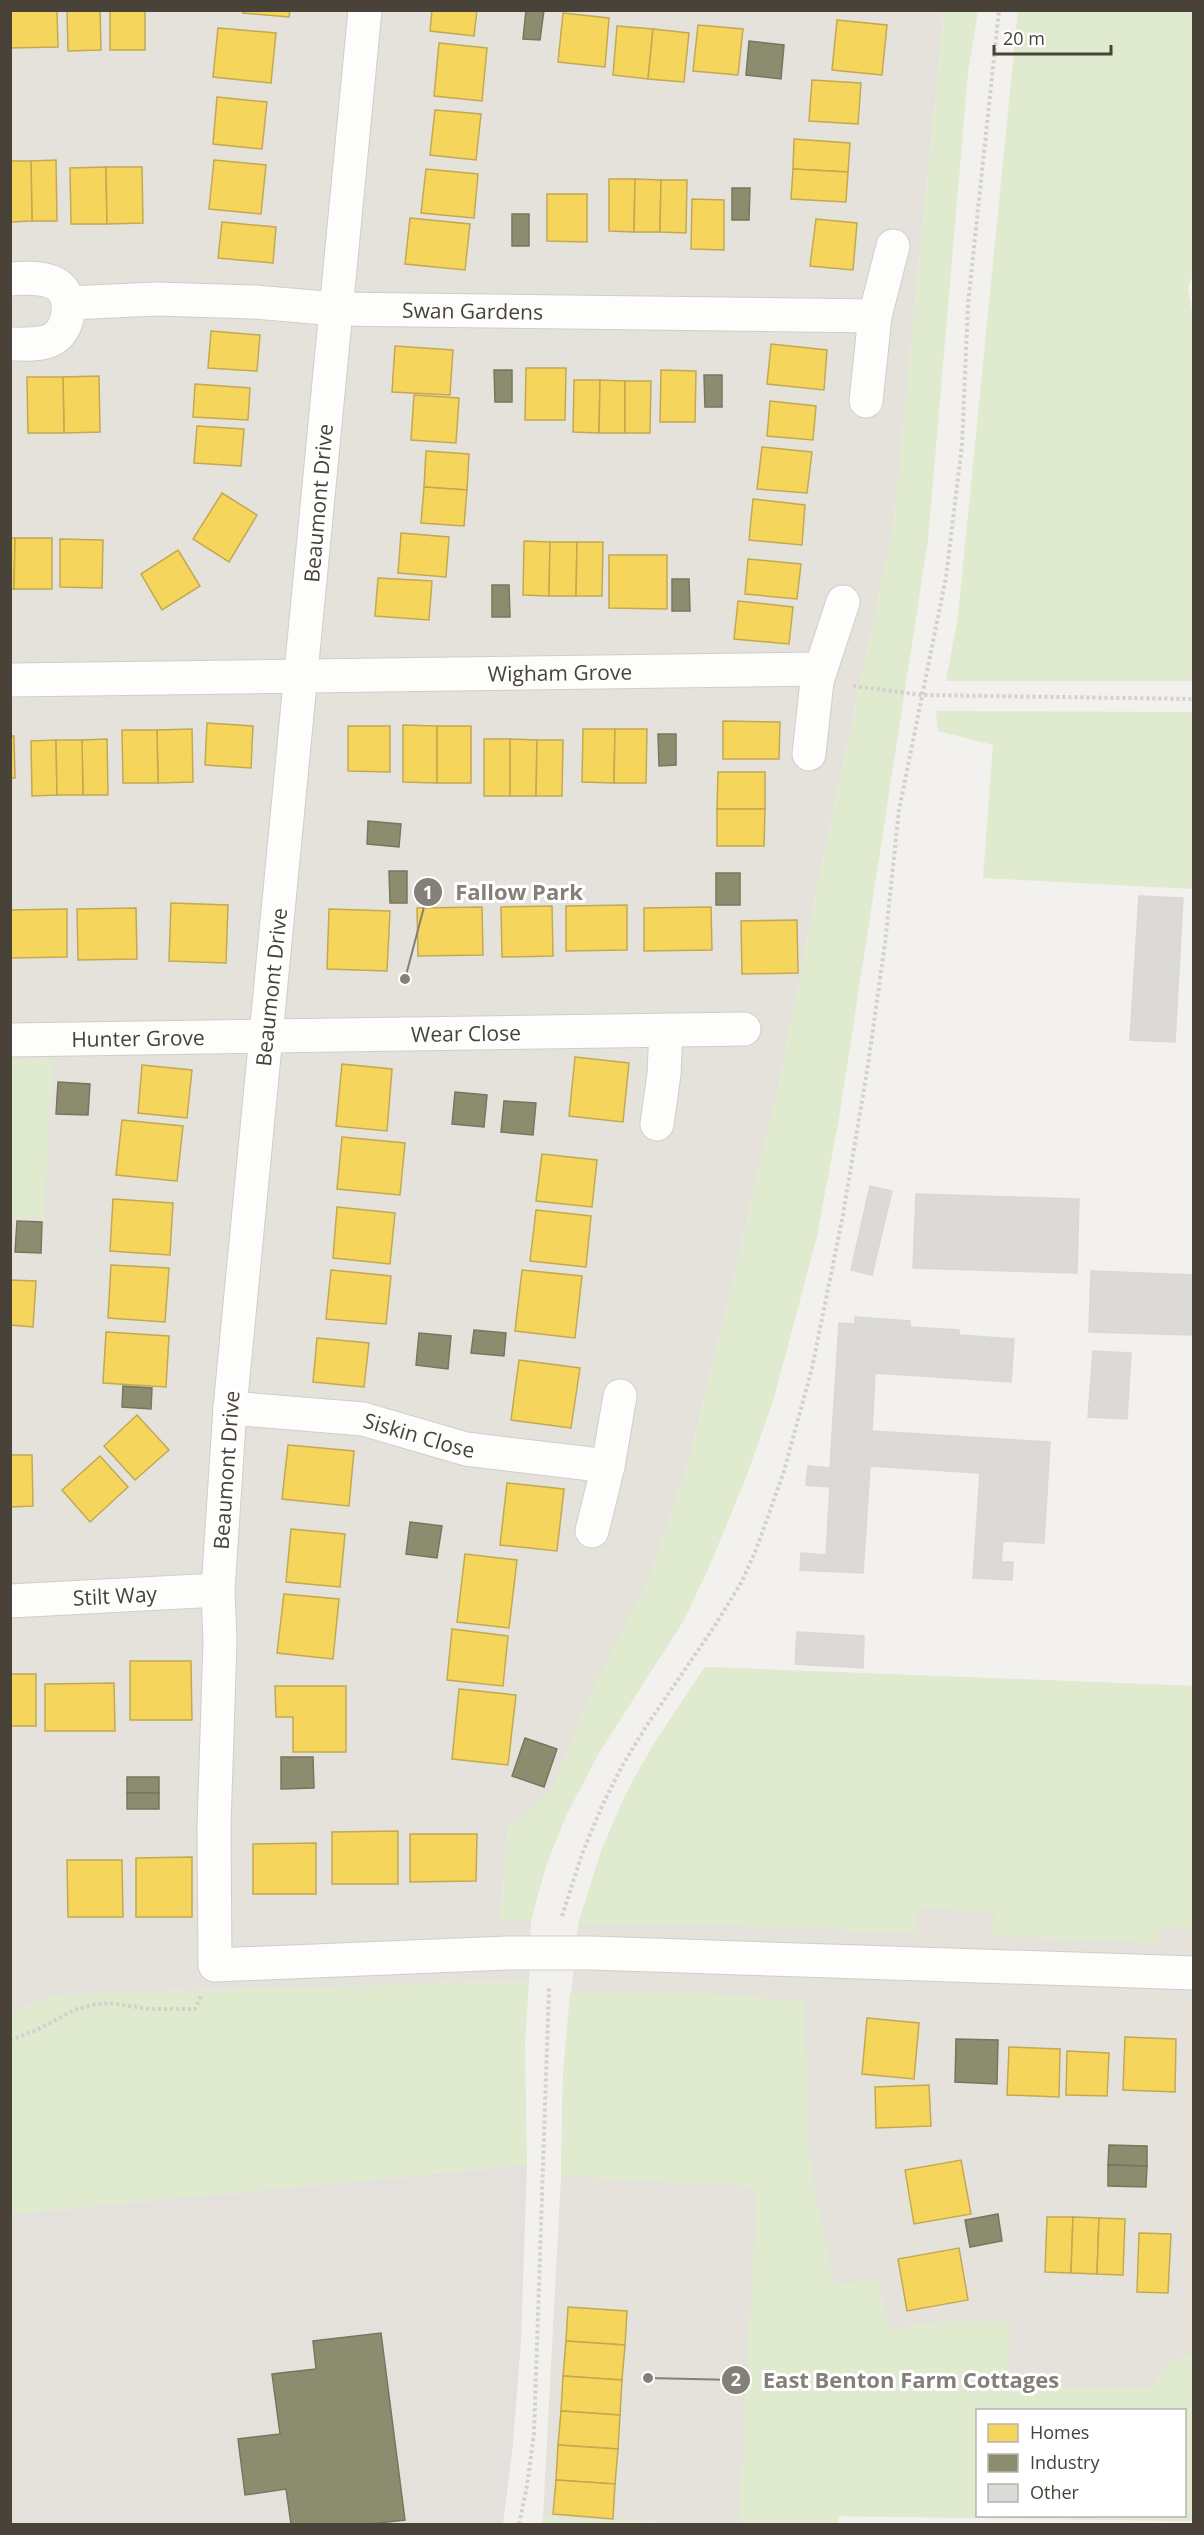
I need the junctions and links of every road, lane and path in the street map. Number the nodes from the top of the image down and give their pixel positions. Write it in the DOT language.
graph roads {
  1 [pos="364,10"];
  2 [pos="999,10"];
  3 [pos="893,246"];
  4 [pos="10,279"];
  5 [pos="69,303"];
  6 [pos="336,309"];
  7 [pos="875,316"];
  8 [pos="10,344"];
  9 [pos="866,401"];
  10 [pos="843,602"];
  11 [pos="818,675"];
  12 [pos="301,676"];
  13 [pos="10,680"];
  14 [pos="922,695"];
  15 [pos="1194,699"];
  16 [pos="809,754"];
  17 [pos="744,1029"];
  18 [pos="666,1030"];
  19 [pos="266,1035"];
  20 [pos="10,1040"];
  21 [pos="657,1124"];
  22 [pos="620,1396"];
  23 [pos="230,1408"];
  24 [pos="608,1466"];
  25 [pos="592,1531"];
  26 [pos="218,1590"];
  27 [pos="10,1601"];
  28 [pos="553,1953"];
  29 [pos="215,1965"];
  30 [pos="1194,1973"];
  31 [pos="10,2040"];
  32 [pos="519,2524"];
  1 -- 6 [label="street, Beaumont Drive"];
  2 -- 14 [label="path"];
  3 -- 7 [label="street"];
  4 -- 5 [label="street"];
  5 -- 6 [label="street, Swan Gardens"];
  5 -- 8 [label="street"];
  6 -- 7 [label="street, Swan Gardens"];
  6 -- 12 [label="street, Beaumont Drive"];
  7 -- 9 [label="street"];
  10 -- 11 [label="street"];
  11 -- 12 [label="street, Wigham Grove"];
  11 -- 14 [label="path"];
  11 -- 16 [label="street"];
  12 -- 13 [label="street, Wigham Grove"];
  12 -- 19 [label="street, Beaumont Drive"];
  14 -- 15 [label="path"];
  14 -- 28 [label="path"];
  17 -- 18 [label="street, Wear Close"];
  18 -- 19 [label="street, Wear Close"];
  18 -- 21 [label="street"];
  19 -- 20 [label="street, Hunter Grove"];
  19 -- 23 [label="street, Beaumont Drive"];
  22 -- 24 [label="street"];
  23 -- 24 [label="street, Siskin Close"];
  23 -- 26 [label="street, Beaumont Drive"];
  24 -- 25 [label="street"];
  26 -- 27 [label="street, Stilt Way"];
  26 -- 29 [label="street, Beaumont Drive"];
  28 -- 29 [label="street"];
  28 -- 30 [label="street"];
  28 -- 32 [label="path"];
  29 -- 31 [label="path"];
}
